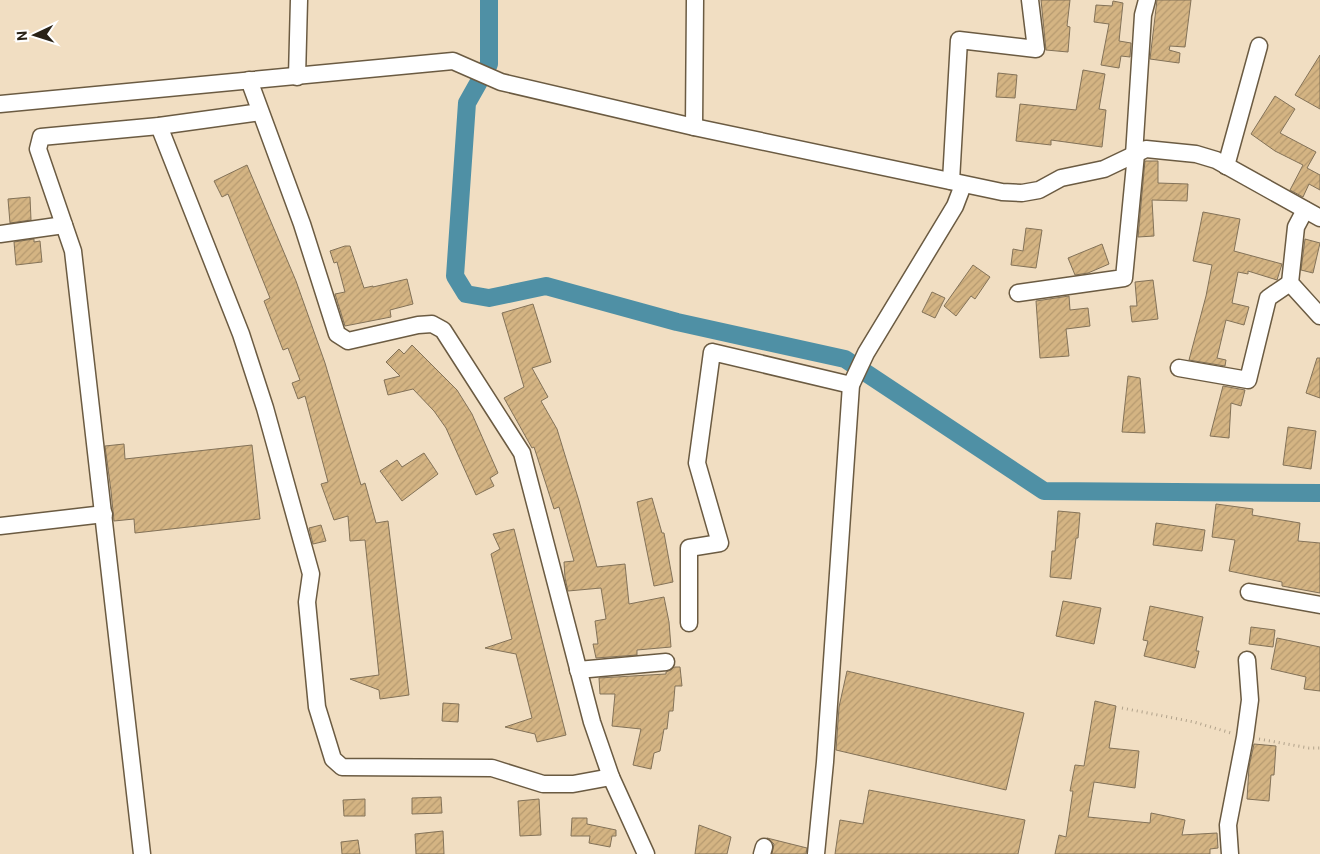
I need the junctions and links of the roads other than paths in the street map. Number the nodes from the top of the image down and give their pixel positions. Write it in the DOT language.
graph roads {
  1 [pos="298,0"];
  2 [pos="695,0"];
  3 [pos="1030,0"];
  4 [pos="1147,0"];
  5 [pos="1259,46"];
  6 [pos="297,77"];
  7 [pos="249,80"];
  8 [pos="0,104"];
  9 [pos="260,112"];
  10 [pos="159,126"];
  11 [pos="694,128"];
  12 [pos="1135,154"];
  13 [pos="1226,166"];
  14 [pos="957,183"];
  15 [pos="1305,210"];
  16 [pos="1320,218"];
  17 [pos="64,225"];
  18 [pos="0,234"];
  19 [pos="1290,283"];
  20 [pos="1018,293"];
  21 [pos="1320,316"];
  22 [pos="1179,368"];
  23 [pos="851,385"];
  24 [pos="104,514"];
  25 [pos="0,526"];
  26 [pos="1249,592"];
  27 [pos="1320,605"];
  28 [pos="689,623"];
  29 [pos="1247,660"];
  30 [pos="666,662"];
  31 [pos="578,670"];
  32 [pos="611,777"];
  33 [pos="142,854"];
  34 [pos="646,854"];
  35 [pos="816,854"];
  36 [pos="1230,854"];
  1 -- 6 [label="street"];
  2 -- 11 [label="street"];
  3 -- 14 [label="street"];
  4 -- 12 [label="street"];
  5 -- 13 [label="street"];
  6 -- 7 [label="street"];
  6 -- 11 [label="street"];
  7 -- 8 [label="street"];
  7 -- 9 [label="street"];
  9 -- 10 [label="street"];
  9 -- 31 [label="street"];
  10 -- 17 [label="street"];
  10 -- 32 [label="street"];
  11 -- 14 [label="street"];
  12 -- 13 [label="street"];
  12 -- 14 [label="street"];
  12 -- 20 [label="street"];
  13 -- 15 [label="street"];
  14 -- 23 [label="street"];
  15 -- 16 [label="street"];
  15 -- 19 [label="street"];
  17 -- 18 [label="street"];
  17 -- 24 [label="street"];
  19 -- 21 [label="street"];
  19 -- 22 [label="street"];
  23 -- 28 [label="street"];
  23 -- 35 [label="street"];
  24 -- 25 [label="street"];
  24 -- 33 [label="street"];
  26 -- 27 [label="street"];
  29 -- 36 [label="street"];
  30 -- 31 [label="street"];
  31 -- 32 [label="street"];
  32 -- 34 [label="street"];
}
